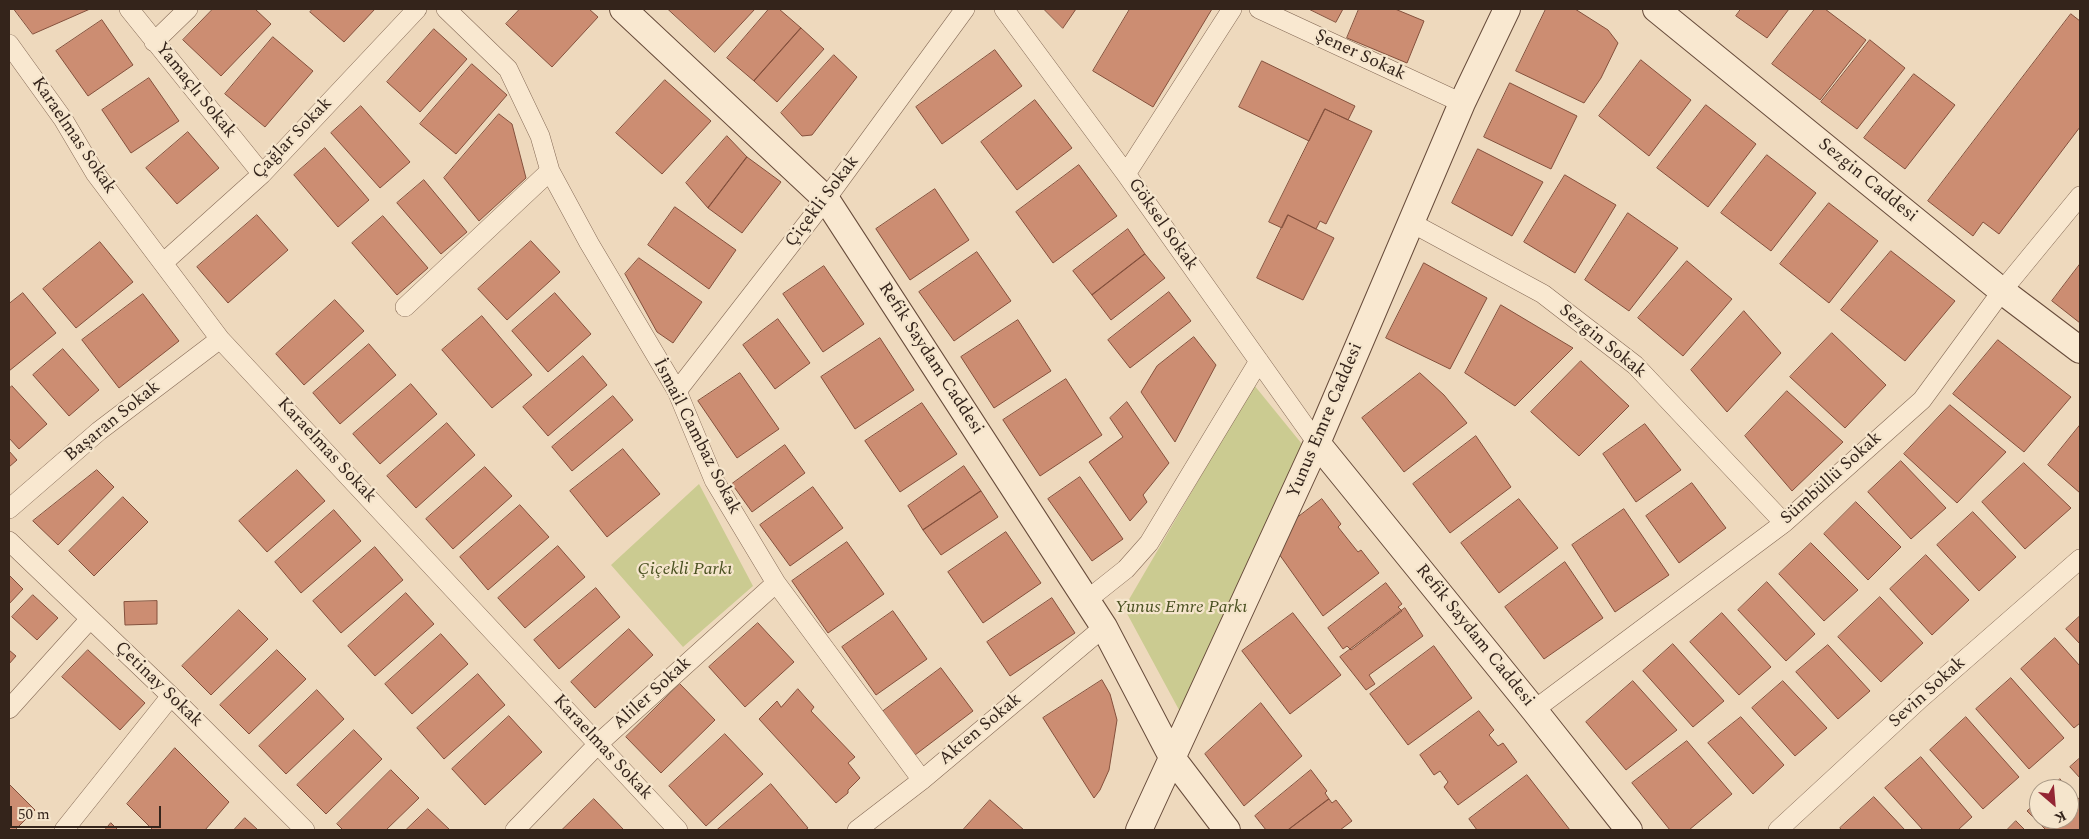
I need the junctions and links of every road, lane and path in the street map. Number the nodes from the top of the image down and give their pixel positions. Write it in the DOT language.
graph roads {
  1 [pos="129,9"];
  2 [pos="188,9"];
  3 [pos="417,9"];
  4 [pos="446,9"];
  5 [pos="623,9"];
  6 [pos="965,9"];
  7 [pos="1004,9"];
  8 [pos="1232,9"];
  9 [pos="1259,9"];
  10 [pos="1507,9"];
  11 [pos="1656,9"];
  12 [pos="154,42"];
  13 [pos="9,44"];
  14 [pos="1462,103"];
  15 [pos="550,171"];
  16 [pos="262,174"];
  17 [pos="1126,174"];
  18 [pos="2080,196"];
  19 [pos="826,199"];
  20 [pos="1410,222"];
  21 [pos="163,263"];
  22 [pos="2002,292"];
  23 [pos="405,307"];
  24 [pos="220,339"];
  25 [pos="2080,350"];
  26 [pos="1259,361"];
  27 [pos="677,391"];
  28 [pos="1317,443"];
  29 [pos="9,509"];
  30 [pos="1784,523"];
  31 [pos="9,541"];
  32 [pos="2080,559"];
  33 [pos="776,583"];
  34 [pos="1087,600"];
  35 [pos="90,619"];
  36 [pos="1104,626"];
  37 [pos="171,696"];
  38 [pos="9,709"];
  39 [pos="1534,710"];
  40 [pos="599,743"];
  41 [pos="1173,759"];
  42 [pos="922,780"];
  43 [pos="64,830"];
  44 [pos="305,830"];
  45 [pos="515,830"];
  46 [pos="678,830"];
  47 [pos="857,830"];
  48 [pos="1140,830"];
  49 [pos="1227,830"];
  50 [pos="1629,830"];
  51 [pos="1778,830"];
  1 -- 12 [label="street, Yamaçlı Sokak"];
  2 -- 12 [label="street"];
  3 -- 16 [label="street, Çağlar Sokak"];
  4 -- 15 [label="street, İsmail Cambaz Sokak"];
  5 -- 19 [label="street, Refik Saydam Caddesi"];
  6 -- 19 [label="street, Çiçekli Sokak"];
  7 -- 17 [label="street, Göksel Sokak"];
  8 -- 17 [label="street"];
  9 -- 14 [label="street, Şener Sokak"];
  10 -- 14 [label="street, Yunus Emre Caddesi"];
  11 -- 22 [label="street, Sezgin Caddesi"];
  12 -- 16 [label="street, Yamaçlı Sokak"];
  13 -- 21 [label="street, Karaelmas Sokak"];
  14 -- 20 [label="street, Yunus Emre Caddesi"];
  15 -- 23 [label="street"];
  15 -- 27 [label="street, İsmail Cambaz Sokak"];
  16 -- 21 [label="street, Çağlar Sokak"];
  17 -- 26 [label="street, Göksel Sokak"];
  18 -- 22 [label="street, Sümbüllü Sokak"];
  19 -- 27 [label="street, Çiçekli Sokak"];
  19 -- 34 [label="street, Refik Saydam Caddesi"];
  20 -- 28 [label="street, Yunus Emre Caddesi"];
  20 -- 30 [label="street, Sezgin Sokak"];
  21 -- 24 [label="street, Karaelmas Sokak"];
  22 -- 25 [label="street, Sezgin Caddesi"];
  22 -- 30 [label="street, Sümbüllü Sokak"];
  24 -- 29 [label="street, Başaran Sokak"];
  24 -- 40 [label="street, Karaelmas Sokak"];
  26 -- 28 [label="street, Göksel Sokak"];
  26 -- 34 [label="street"];
  27 -- 33 [label="street, İsmail Cambaz Sokak"];
  28 -- 39 [label="street, Refik Saydam Caddesi"];
  28 -- 41 [label="street, Yunus Emre Caddesi"];
  30 -- 39 [label="street, Sümbüllü Sokak"];
  31 -- 35 [label="street, Çetinay Sokak"];
  32 -- 51 [label="street, Sevin Sokak"];
  33 -- 40 [label="street, Aliler Sokak"];
  33 -- 42 [label="street, İsmail Cambaz Sokak"];
  34 -- 36 [label="street, Refik Saydam Caddesi"];
  35 -- 37 [label="street, Çetinay Sokak"];
  35 -- 38 [label="street"];
  36 -- 41 [label="street, Refik Saydam Caddesi"];
  36 -- 42 [label="street, Akten Sokak"];
  37 -- 43 [label="street"];
  37 -- 44 [label="street, Çetinay Sokak"];
  39 -- 50 [label="street, Refik Saydam Caddesi"];
  40 -- 45 [label="street, Aliler Sokak"];
  40 -- 46 [label="street, Karaelmas Sokak"];
  41 -- 48 [label="street, Yunus Emre Caddesi"];
  41 -- 49 [label="street, Refik Saydam Caddesi"];
  42 -- 47 [label="street, Akten Sokak"];
}
